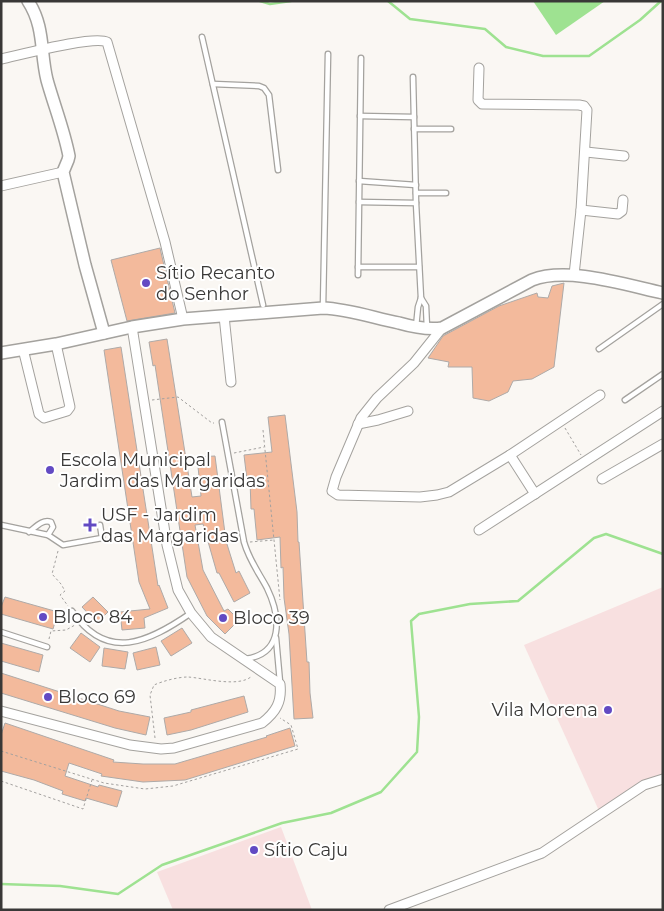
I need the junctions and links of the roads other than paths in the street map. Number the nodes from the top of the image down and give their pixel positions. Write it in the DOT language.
graph roads {
  1 [pos="28,1"];
  2 [pos="202,37"];
  3 [pos="42,51"];
  4 [pos="328,54"];
  5 [pos="361,58"];
  6 [pos="1,59"];
  7 [pos="479,68"];
  8 [pos="413,77"];
  9 [pos="213,84"];
  10 [pos="360,116"];
  11 [pos="414,117"];
  12 [pos="451,128"];
  13 [pos="414,129"];
  14 [pos="586,152"];
  15 [pos="624,156"];
  16 [pos="278,170"];
  17 [pos="63,172"];
  18 [pos="360,182"];
  19 [pos="416,185"];
  20 [pos="1,186"];
  21 [pos="416,193"];
  22 [pos="446,193"];
  23 [pos="623,200"];
  24 [pos="359,202"];
  25 [pos="416,203"];
  26 [pos="581,210"];
  27 [pos="358,267"];
  28 [pos="419,267"];
  29 [pos="358,275"];
  30 [pos="574,275"];
  31 [pos="663,293"];
  32 [pos="421,298"];
  33 [pos="663,304"];
  34 [pos="322,308"];
  35 [pos="264,309"];
  36 [pos="224,316"];
  37 [pos="184,318"];
  38 [pos="132,328"];
  39 [pos="421,328"];
  40 [pos="442,328"];
  41 [pos="104,333"];
  42 [pos="56,344"];
  43 [pos="23,349"];
  44 [pos="599,349"];
  45 [pos="1,353"];
  46 [pos="663,374"];
  47 [pos="232,382"];
  48 [pos="600,395"];
  49 [pos="625,400"];
  50 [pos="408,411"];
  51 [pos="663,411"];
  52 [pos="222,422"];
  53 [pos="358,424"];
  54 [pos="663,444"];
  55 [pos="510,455"];
  56 [pos="602,479"];
  57 [pos="534,494"];
  58 [pos="1,525"];
  59 [pos="100,525"];
  60 [pos="479,530"];
  61 [pos="29,532"];
  62 [pos="48,535"];
  63 [pos="72,611"];
  64 [pos="191,613"];
  65 [pos="1,632"];
  66 [pos="276,638"];
  67 [pos="46,647"];
  68 [pos="243,660"];
  69 [pos="280,684"];
  70 [pos="1,711"];
  71 [pos="663,779"];
  72 [pos="389,910"];
  1 -- 3 [label="street"];
  2 -- 9 [label="lane"];
  3 -- 6 [label="street"];
  3 -- 17 [label="street"];
  3 -- 37 [label="street"];
  4 -- 34 [label="lane"];
  5 -- 10 [label="lane"];
  7 -- 14 [label="street"];
  8 -- 11 [label="lane"];
  9 -- 16 [label="lane"];
  9 -- 35 [label="lane"];
  10 -- 11 [label="lane"];
  10 -- 18 [label="lane"];
  11 -- 13 [label="lane"];
  12 -- 13 [label="lane"];
  13 -- 19 [label="lane"];
  14 -- 15 [label="street"];
  14 -- 26 [label="street"];
  17 -- 20 [label="street"];
  17 -- 41 [label="street"];
  18 -- 19 [label="lane"];
  18 -- 24 [label="lane"];
  19 -- 21 [label="lane"];
  21 -- 22 [label="lane"];
  21 -- 25 [label="lane"];
  23 -- 26 [label="street"];
  24 -- 25 [label="lane"];
  24 -- 27 [label="lane"];
  25 -- 28 [label="lane"];
  26 -- 30 [label="street"];
  27 -- 28 [label="lane"];
  27 -- 29 [label="lane"];
  28 -- 32 [label="lane"];
  30 -- 31 [label="street"];
  30 -- 40 [label="street"];
  32 -- 39 [label="lane"];
  32 -- 39 [label="lane"];
  33 -- 44 [label="lane"];
  34 -- 35 [label="street"];
  34 -- 39 [label="street"];
  35 -- 36 [label="street"];
  36 -- 37 [label="street"];
  36 -- 47 [label="street"];
  37 -- 38 [label="street"];
  38 -- 41 [label="street"];
  38 -- 64 [label="street"];
  39 -- 40 [label="street"];
  40 -- 53 [label="street"];
  41 -- 42 [label="street"];
  42 -- 43 [label="street"];
  42 -- 43 [label="street"];
  43 -- 45 [label="street"];
  46 -- 49 [label="lane"];
  48 -- 55 [label="street"];
  50 -- 53 [label="street"];
  51 -- 57 [label="street"];
  52 -- 66 [label="lane"];
  53 -- 55 [label="street"];
  54 -- 56 [label="street"];
  55 -- 57 [label="street"];
  57 -- 60 [label="street"];
  58 -- 61 [label="lane"];
  59 -- 62 [label="lane"];
  61 -- 62 [label="lane"];
  61 -- 62 [label="lane"];
  63 -- 64 [label="lane"];
  64 -- 68 [label="street"];
  65 -- 67 [label="lane"];
  66 -- 68 [label="lane"];
  66 -- 69 [label="lane"];
  68 -- 69 [label="street"];
  69 -- 70 [label="street"];
  71 -- 72 [label="street"];
}
